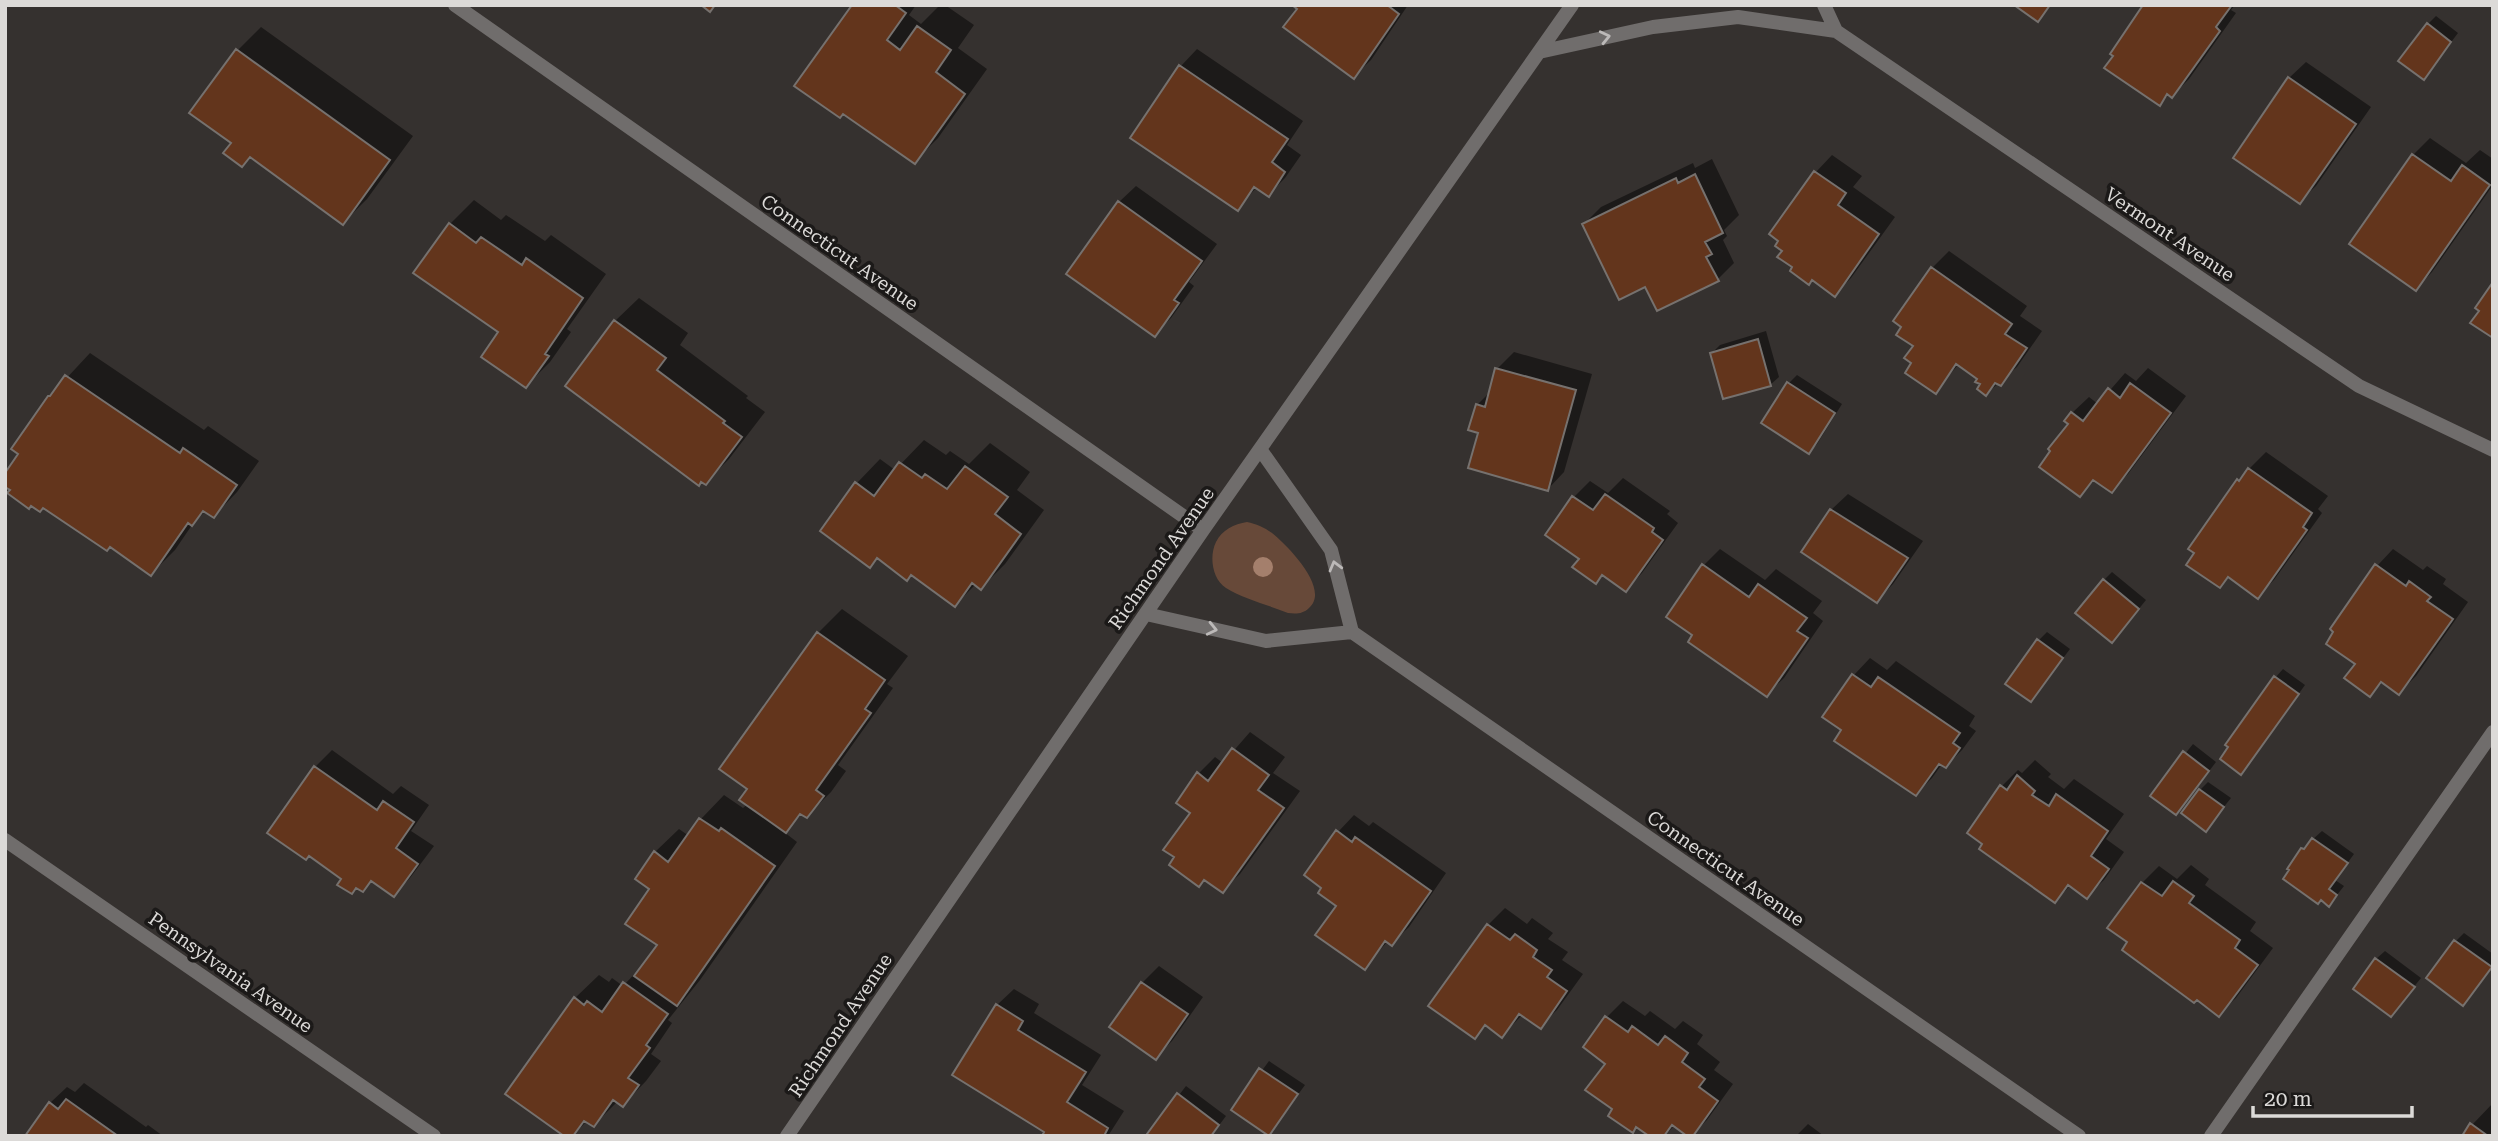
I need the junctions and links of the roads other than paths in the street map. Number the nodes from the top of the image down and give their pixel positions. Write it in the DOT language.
graph roads {
  1 [pos="454,5"];
  2 [pos="1572,5"];
  3 [pos="1824,5"];
  4 [pos="1836,31"];
  5 [pos="1539,52"];
  6 [pos="1260,449"];
  7 [pos="2493,450"];
  8 [pos="1203,530"];
  9 [pos="1146,614"];
  10 [pos="1352,632"];
  11 [pos="2493,732"];
  12 [pos="5,840"];
  13 [pos="434,1136"];
  14 [pos="788,1136"];
  15 [pos="2079,1136"];
  16 [pos="2211,1136"];
  1 -- 8 [label="street, Connecticut Avenue"];
  2 -- 5 [label="street, Richmond Avenue"];
  3 -- 4 [label="street"];
  5 -- 4 [label="street, Vermont Avenue, one-way"];
  4 -- 7 [label="street, Vermont Avenue"];
  5 -- 6 [label="street, Richmond Avenue"];
  6 -- 8 [label="street, Richmond Avenue"];
  10 -- 6 [label="street, one-way"];
  8 -- 9 [label="street, Richmond Avenue"];
  9 -- 10 [label="street, one-way"];
  9 -- 14 [label="street, Richmond Avenue"];
  10 -- 15 [label="street, Connecticut Avenue"];
  11 -- 16 [label="street"];
  12 -- 13 [label="street, Pennsylvania Avenue"];
}
